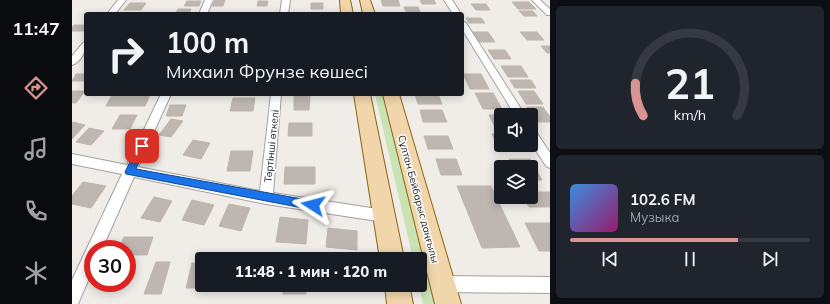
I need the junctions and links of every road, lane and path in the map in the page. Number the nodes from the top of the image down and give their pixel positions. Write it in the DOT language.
graph roads {
  1 [pos="122,0"];
  2 [pos="209,0"];
  3 [pos="286,0"];
  4 [pos="344,0"];
  5 [pos="365,0"];
  6 [pos="448,0"];
  7 [pos="536,0"];
  8 [pos="113,12"];
  9 [pos="204,12"];
  10 [pos="284,12"];
  11 [pos="347,12"];
  12 [pos="368,12"];
  13 [pos="455,12"];
  14 [pos="550,13"];
  15 [pos="464,26"];
  16 [pos="84,47"];
  17 [pos="72,62"];
  18 [pos="165,96"];
  19 [pos="276,96"];
  20 [pos="362,96"];
  21 [pos="392,96"];
  22 [pos="516,108"];
  23 [pos="538,143"];
  24 [pos="72,159"];
  25 [pos="550,163"];
  26 [pos="130,172"];
  27 [pos="266,198"];
  28 [pos="384,216"];
  29 [pos="98,240"];
  30 [pos="391,252"];
  31 [pos="84,272"];
  32 [pos="443,284"];
  33 [pos="550,285"];
  34 [pos="398,292"];
  35 [pos="72,298"];
  36 [pos="400,304"];
  37 [pos="448,304"];
  1 -- 8 [label="street"];
  2 -- 9 [label="street"];
  3 -- 10 [label="street"];
  4 -- 11 [label="main road"];
  5 -- 12 [label="main road"];
  6 -- 13 [label="street"];
  7 -- 14 [label="street"];
  15 -- 22 [label="street"];
  16 -- 17 [label="street"];
  18 -- 26 [label="street"];
  19 -- 27 [label="street, Төртінші өткелі"];
  20 -- 28 [label="main road"];
  21 -- 32 [label="main road, Сұлтан Бейбарыс даңғылы"];
  23 -- 25 [label="street"];
  24 -- 26 [label="street"];
  26 -- 27 [label="street"];
  26 -- 29 [label="street"];
  27 -- 28 [label="street"];
  28 -- 30 [label="main road"];
  31 -- 35 [label="street"];
  32 -- 33 [label="street"];
  32 -- 37 [label="main road, Сұлтан Бейбарыс даңғылы"];
  34 -- 36 [label="main road"];
}
